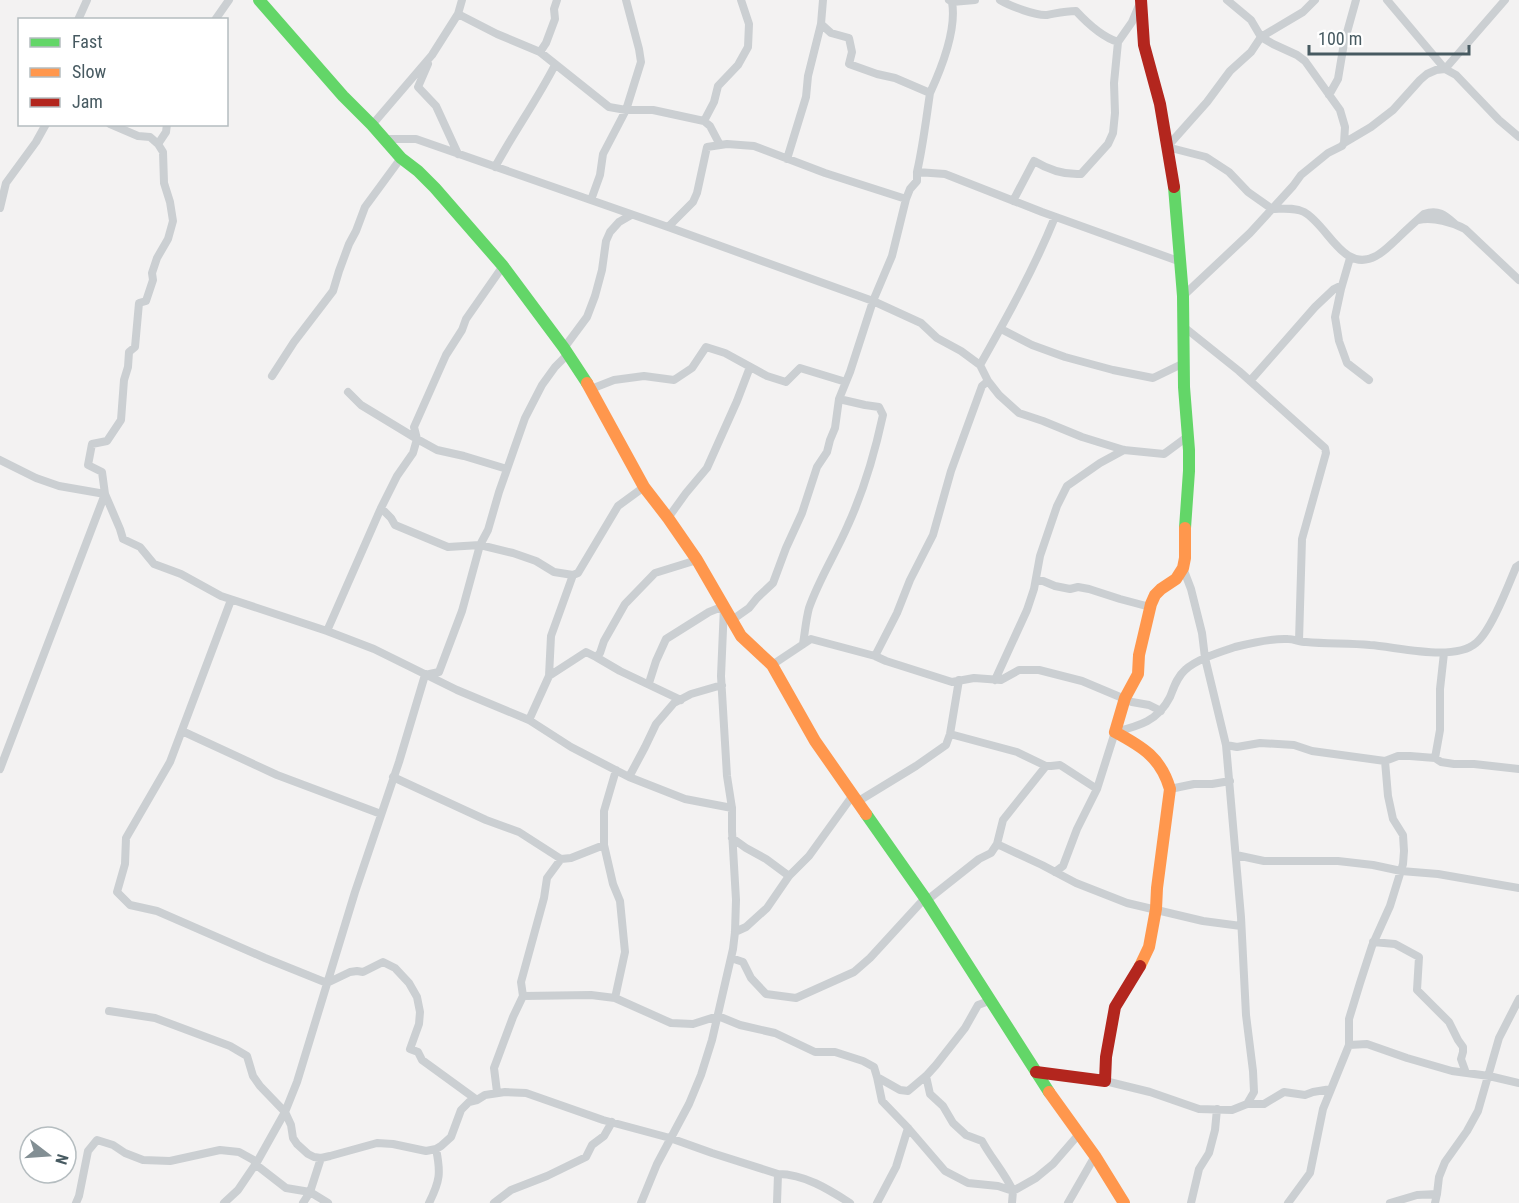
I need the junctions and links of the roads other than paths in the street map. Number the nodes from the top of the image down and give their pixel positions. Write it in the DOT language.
graph roads {
  1 [pos="87,0"];
  2 [pos="229,0"];
  3 [pos="260,0"];
  4 [pos="462,0"];
  5 [pos="557,0"];
  6 [pos="626,0"];
  7 [pos="741,0"];
  8 [pos="823,0"];
  9 [pos="975,0"];
  10 [pos="1000,0"];
  11 [pos="1227,0"];
  12 [pos="1315,0"];
  13 [pos="1356,0"];
  14 [pos="1387,0"];
  15 [pos="1505,0"];
  16 [pos="950,1"];
  17 [pos="1141,1"];
  18 [pos="458,14"];
  19 [pos="79,18"];
  20 [pos="216,18"];
  21 [pos="821,24"];
  22 [pos="1261,37"];
  23 [pos="1118,42"];
  24 [pos="540,52"];
  25 [pos="432,55"];
  26 [pos="555,65"];
  27 [pos="1445,69"];
  28 [pos="930,93"];
  29 [pos="1329,95"];
  30 [pos="626,110"];
  31 [pos="704,121"];
  32 [pos="372,125"];
  33 [pos="45,126"];
  34 [pos="115,126"];
  35 [pos="167,126"];
  36 [pos="1519,137"];
  37 [pos="385,139"];
  38 [pos="1344,143"];
  39 [pos="158,144"];
  40 [pos="720,145"];
  41 [pos="1167,147"];
  42 [pos="458,154"];
  43 [pos="401,158"];
  44 [pos="788,159"];
  45 [pos="495,167"];
  46 [pos="917,172"];
  47 [pos="906,199"];
  48 [pos="591,200"];
  49 [pos="1013,201"];
  50 [pos="0,208"];
  51 [pos="1272,209"];
  52 [pos="631,215"];
  53 [pos="1055,217"];
  54 [pos="668,227"];
  55 [pos="1350,258"];
  56 [pos="1181,262"];
  57 [pos="503,266"];
  58 [pos="1519,280"];
  59 [pos="1342,285"];
  60 [pos="1184,296"];
  61 [pos="873,301"];
  62 [pos="1184,327"];
  63 [pos="1001,328"];
  64 [pos="566,351"];
  65 [pos="1184,363"];
  66 [pos="980,365"];
  67 [pos="750,367"];
  68 [pos="272,376"];
  69 [pos="1369,380"];
  70 [pos="988,381"];
  71 [pos="1250,381"];
  72 [pos="846,382"];
  73 [pos="591,389"];
  74 [pos="348,392"];
  75 [pos="839,399"];
  76 [pos="1187,437"];
  77 [pos="417,439"];
  78 [pos="1124,450"];
  79 [pos="0,460"];
  80 [pos="507,469"];
  81 [pos="644,487"];
  82 [pos="105,494"];
  83 [pos="381,508"];
  84 [pos="668,518"];
  85 [pos="480,545"];
  86 [pos="697,560"];
  87 [pos="1519,565"];
  88 [pos="1183,568"];
  89 [pos="573,575"];
  90 [pos="1036,581"];
  91 [pos="231,600"];
  92 [pos="724,606"];
  93 [pos="1150,607"];
  94 [pos="732,620"];
  95 [pos="327,631"];
  96 [pos="1299,641"];
  97 [pos="802,644"];
  98 [pos="1444,653"];
  99 [pos="875,656"];
  100 [pos="596,657"];
  101 [pos="1205,658"];
  102 [pos="772,665"];
  103 [pos="425,675"];
  104 [pos="549,676"];
  105 [pos="960,680"];
  106 [pos="995,680"];
  107 [pos="649,683"];
  108 [pos="722,685"];
  109 [pos="1125,698"];
  110 [pos="681,700"];
  111 [pos="1161,711"];
  112 [pos="528,720"];
  113 [pos="182,730"];
  114 [pos="1115,732"];
  115 [pos="950,734"];
  116 [pos="1226,745"];
  117 [pos="2,757"];
  118 [pos="1435,758"];
  119 [pos="1385,761"];
  120 [pos="1046,765"];
  121 [pos="0,769"];
  122 [pos="1519,769"];
  123 [pos="616,770"];
  124 [pos="393,777"];
  125 [pos="629,777"];
  126 [pos="1230,781"];
  127 [pos="1097,789"];
  128 [pos="1170,789"];
  129 [pos="855,798"];
  130 [pos="732,808"];
  131 [pos="381,814"];
  132 [pos="732,838"];
  133 [pos="997,844"];
  134 [pos="604,845"];
  135 [pos="1236,855"];
  136 [pos="561,859"];
  137 [pos="1401,871"];
  138 [pos="1055,872"];
  139 [pos="789,876"];
  140 [pos="1519,888"];
  141 [pos="925,900"];
  142 [pos="1156,909"];
  143 [pos="1241,926"];
  144 [pos="735,932"];
  145 [pos="1373,942"];
  146 [pos="731,958"];
  147 [pos="327,983"];
  148 [pos="524,996"];
  149 [pos="615,998"];
  150 [pos="1519,999"];
  151 [pos="989,1001"];
  152 [pos="109,1011"];
  153 [pos="718,1016"];
  154 [pos="1349,1045"];
  155 [pos="1036,1072"];
  156 [pos="1466,1073"];
  157 [pos="926,1076"];
  158 [pos="1489,1076"];
  159 [pos="877,1077"];
  160 [pos="1105,1081"];
  161 [pos="1519,1083"];
  162 [pos="1331,1089"];
  163 [pos="497,1092"];
  164 [pos="477,1100"];
  165 [pos="1247,1104"];
  166 [pos="1217,1109"];
  167 [pos="285,1112"];
  168 [pos="612,1122"];
  169 [pos="908,1128"];
  170 [pos="1079,1134"];
  171 [pos="670,1138"];
  172 [pos="436,1149"];
  173 [pos="1095,1156"];
  174 [pos="321,1158"];
  175 [pos="256,1163"];
  176 [pos="778,1174"];
  177 [pos="1013,1191"];
  178 [pos="310,1192"];
  179 [pos="1436,1198"];
  180 [pos="76,1203"];
  181 [pos="224,1203"];
  182 [pos="303,1203"];
  183 [pos="328,1203"];
  184 [pos="429,1203"];
  185 [pos="494,1203"];
  186 [pos="641,1203"];
  187 [pos="777,1203"];
  188 [pos="850,1203"];
  189 [pos="877,1203"];
  190 [pos="1012,1203"];
  191 [pos="1068,1203"];
  192 [pos="1124,1203"];
  193 [pos="1191,1203"];
  194 [pos="1288,1203"];
  195 [pos="1390,1203"];
  1 -- 19 [label="street"];
  2 -- 20 [label="street"];
  3 -- 32 [label="street"];
  4 -- 18 [label="street"];
  5 -- 24 [label="street"];
  6 -- 30 [label="street"];
  7 -- 31 [label="street"];
  8 -- 21 [label="street"];
  9 -- 16 [label="street"];
  10 -- 23 [label="street"];
  11 -- 22 [label="street"];
  12 -- 22 [label="street"];
  13 -- 29 [label="street"];
  14 -- 27 [label="street"];
  15 -- 27 [label="street"];
  16 -- 28 [label="street"];
  17 -- 23 [label="street"];
  17 -- 41 [label="street"];
  18 -- 24 [label="street"];
  18 -- 25 [label="street"];
  21 -- 28 [label="street"];
  21 -- 44 [label="street"];
  22 -- 29 [label="street"];
  22 -- 41 [label="street"];
  23 -- 49 [label="street"];
  24 -- 26 [label="street"];
  25 -- 32 [label="street"];
  25 -- 42 [label="street"];
  26 -- 30 [label="street"];
  26 -- 45 [label="street"];
  27 -- 36 [label="street"];
  27 -- 38 [label="street"];
  28 -- 46 [label="street"];
  29 -- 38 [label="street"];
  30 -- 31 [label="street"];
  30 -- 48 [label="street"];
  31 -- 40 [label="street"];
  32 -- 37 [label="street"];
  33 -- 50 [label="street"];
  34 -- 39 [label="street"];
  35 -- 39 [label="street"];
  37 -- 42 [label="street"];
  37 -- 43 [label="street"];
  38 -- 51 [label="street"];
  39 -- 82 [label="street"];
  40 -- 44 [label="street"];
  40 -- 54 [label="street"];
  41 -- 51 [label="street"];
  41 -- 56 [label="street"];
  42 -- 45 [label="street"];
  43 -- 57 [label="street"];
  43 -- 68 [label="street"];
  44 -- 47 [label="street"];
  45 -- 48 [label="street"];
  46 -- 47 [label="street"];
  46 -- 49 [label="street"];
  47 -- 61 [label="street"];
  48 -- 52 [label="street"];
  49 -- 53 [label="street"];
  51 -- 55 [label="street"];
  51 -- 60 [label="street"];
  52 -- 54 [label="street"];
  52 -- 64 [label="street"];
  53 -- 56 [label="street"];
  53 -- 63 [label="street"];
  54 -- 61 [label="street"];
  55 -- 58 [label="street"];
  55 -- 59 [label="street"];
  56 -- 60 [label="street"];
  57 -- 64 [label="street"];
  57 -- 77 [label="street"];
  59 -- 69 [label="street"];
  59 -- 71 [label="street"];
  60 -- 62 [label="street"];
  61 -- 66 [label="street"];
  61 -- 72 [label="street"];
  62 -- 65 [label="street"];
  62 -- 71 [label="street"];
  63 -- 65 [label="street"];
  63 -- 66 [label="street"];
  64 -- 73 [label="street"];
  64 -- 80 [label="street"];
  65 -- 76 [label="street"];
  66 -- 70 [label="street"];
  67 -- 72 [label="street"];
  67 -- 73 [label="street"];
  67 -- 84 [label="street"];
  70 -- 78 [label="street"];
  70 -- 99 [label="street"];
  71 -- 96 [label="street"];
  72 -- 75 [label="street"];
  73 -- 81 [label="street"];
  74 -- 77 [label="street"];
  75 -- 94 [label="street"];
  75 -- 97 [label="street"];
  76 -- 78 [label="street"];
  76 -- 88 [label="street"];
  77 -- 80 [label="street"];
  77 -- 83 [label="street"];
  78 -- 90 [label="street"];
  79 -- 82 [label="street"];
  80 -- 85 [label="street"];
  81 -- 84 [label="street"];
  81 -- 89 [label="street"];
  82 -- 91 [label="street"];
  82 -- 117 [label="street"];
  83 -- 85 [label="street"];
  83 -- 95 [label="street"];
  84 -- 86 [label="street"];
  85 -- 89 [label="street"];
  85 -- 103 [label="street"];
  86 -- 92 [label="street"];
  86 -- 100 [label="street"];
  87 -- 98 [label="street"];
  88 -- 93 [label="street"];
  88 -- 101 [label="street"];
  89 -- 104 [label="street"];
  90 -- 93 [label="street"];
  90 -- 106 [label="street"];
  91 -- 95 [label="street"];
  91 -- 113 [label="street"];
  92 -- 94 [label="street"];
  92 -- 107 [label="street"];
  92 -- 108 [label="street"];
  93 -- 109 [label="street"];
  94 -- 102 [label="street"];
  95 -- 103 [label="street"];
  96 -- 98 [label="street"];
  96 -- 101 [label="street"];
  97 -- 99 [label="street"];
  97 -- 102 [label="street"];
  98 -- 118 [label="street"];
  99 -- 105 [label="street"];
  100 -- 104 [label="street"];
  100 -- 107 [label="street"];
  101 -- 111 [label="street"];
  101 -- 116 [label="street"];
  102 -- 129 [label="street"];
  103 -- 112 [label="street"];
  103 -- 124 [label="street"];
  104 -- 112 [label="street"];
  105 -- 106 [label="street"];
  105 -- 115 [label="street"];
  106 -- 109 [label="street"];
  107 -- 110 [label="street"];
  108 -- 110 [label="street"];
  108 -- 130 [label="street"];
  109 -- 111 [label="street"];
  109 -- 114 [label="street"];
  110 -- 125 [label="street"];
  111 -- 114 [label="street"];
  112 -- 123 [label="street"];
  113 -- 131 [label="street"];
  113 -- 147 [label="street"];
  114 -- 127 [label="street"];
  114 -- 128 [label="street"];
  115 -- 120 [label="street"];
  115 -- 129 [label="street"];
  116 -- 119 [label="street"];
  116 -- 126 [label="street"];
  117 -- 121 [label="street"];
  118 -- 119 [label="street"];
  118 -- 122 [label="street"];
  119 -- 137 [label="street"];
  120 -- 127 [label="street"];
  120 -- 133 [label="street"];
  123 -- 125 [label="street"];
  123 -- 134 [label="street"];
  124 -- 131 [label="street"];
  124 -- 136 [label="street"];
  125 -- 130 [label="street"];
  126 -- 128 [label="street"];
  126 -- 135 [label="street"];
  127 -- 138 [label="street"];
  128 -- 142 [label="street"];
  129 -- 139 [label="street"];
  129 -- 141 [label="street"];
  130 -- 132 [label="street"];
  131 -- 147 [label="street"];
  132 -- 139 [label="street"];
  132 -- 144 [label="street"];
  133 -- 138 [label="street"];
  133 -- 141 [label="street"];
  134 -- 136 [label="street"];
  134 -- 149 [label="street"];
  135 -- 137 [label="street"];
  135 -- 143 [label="street"];
  136 -- 148 [label="street"];
  137 -- 140 [label="street"];
  137 -- 145 [label="street"];
  138 -- 142 [label="street"];
  139 -- 144 [label="street"];
  141 -- 146 [label="street"];
  141 -- 151 [label="street"];
  142 -- 143 [label="street"];
  142 -- 160 [label="street"];
  143 -- 165 [label="street"];
  144 -- 146 [label="street"];
  145 -- 154 [label="street"];
  145 -- 156 [label="street"];
  146 -- 153 [label="street"];
  147 -- 164 [label="street"];
  147 -- 167 [label="street"];
  148 -- 149 [label="street"];
  148 -- 163 [label="street"];
  149 -- 153 [label="street"];
  150 -- 158 [label="street"];
  151 -- 155 [label="street"];
  151 -- 157 [label="street"];
  152 -- 167 [label="street"];
  153 -- 159 [label="street"];
  153 -- 171 [label="street"];
  154 -- 156 [label="street"];
  154 -- 162 [label="street"];
  155 -- 160 [label="street"];
  155 -- 170 [label="street"];
  156 -- 158 [label="street"];
  157 -- 159 [label="street"];
  157 -- 177 [label="street"];
  158 -- 161 [label="street"];
  158 -- 179 [label="street"];
  159 -- 169 [label="street"];
  160 -- 166 [label="street"];
  162 -- 165 [label="street"];
  162 -- 194 [label="street"];
  163 -- 164 [label="street"];
  163 -- 168 [label="street"];
  164 -- 172 [label="street"];
  165 -- 166 [label="street"];
  166 -- 193 [label="street"];
  167 -- 174 [label="street"];
  167 -- 175 [label="street"];
  168 -- 171 [label="street"];
  168 -- 185 [label="street"];
  169 -- 177 [label="street"];
  169 -- 189 [label="street"];
  170 -- 173 [label="street"];
  170 -- 177 [label="street"];
  171 -- 176 [label="street"];
  171 -- 186 [label="street"];
  172 -- 174 [label="street"];
  172 -- 184 [label="street"];
  173 -- 191 [label="street"];
  173 -- 192 [label="street"];
  174 -- 178 [label="street"];
  175 -- 178 [label="street"];
  175 -- 180 [label="street"];
  175 -- 181 [label="street"];
  176 -- 187 [label="street"];
  176 -- 188 [label="street"];
  177 -- 190 [label="street"];
  178 -- 182 [label="street"];
  178 -- 183 [label="street"];
  179 -- 195 [label="street"];
}
